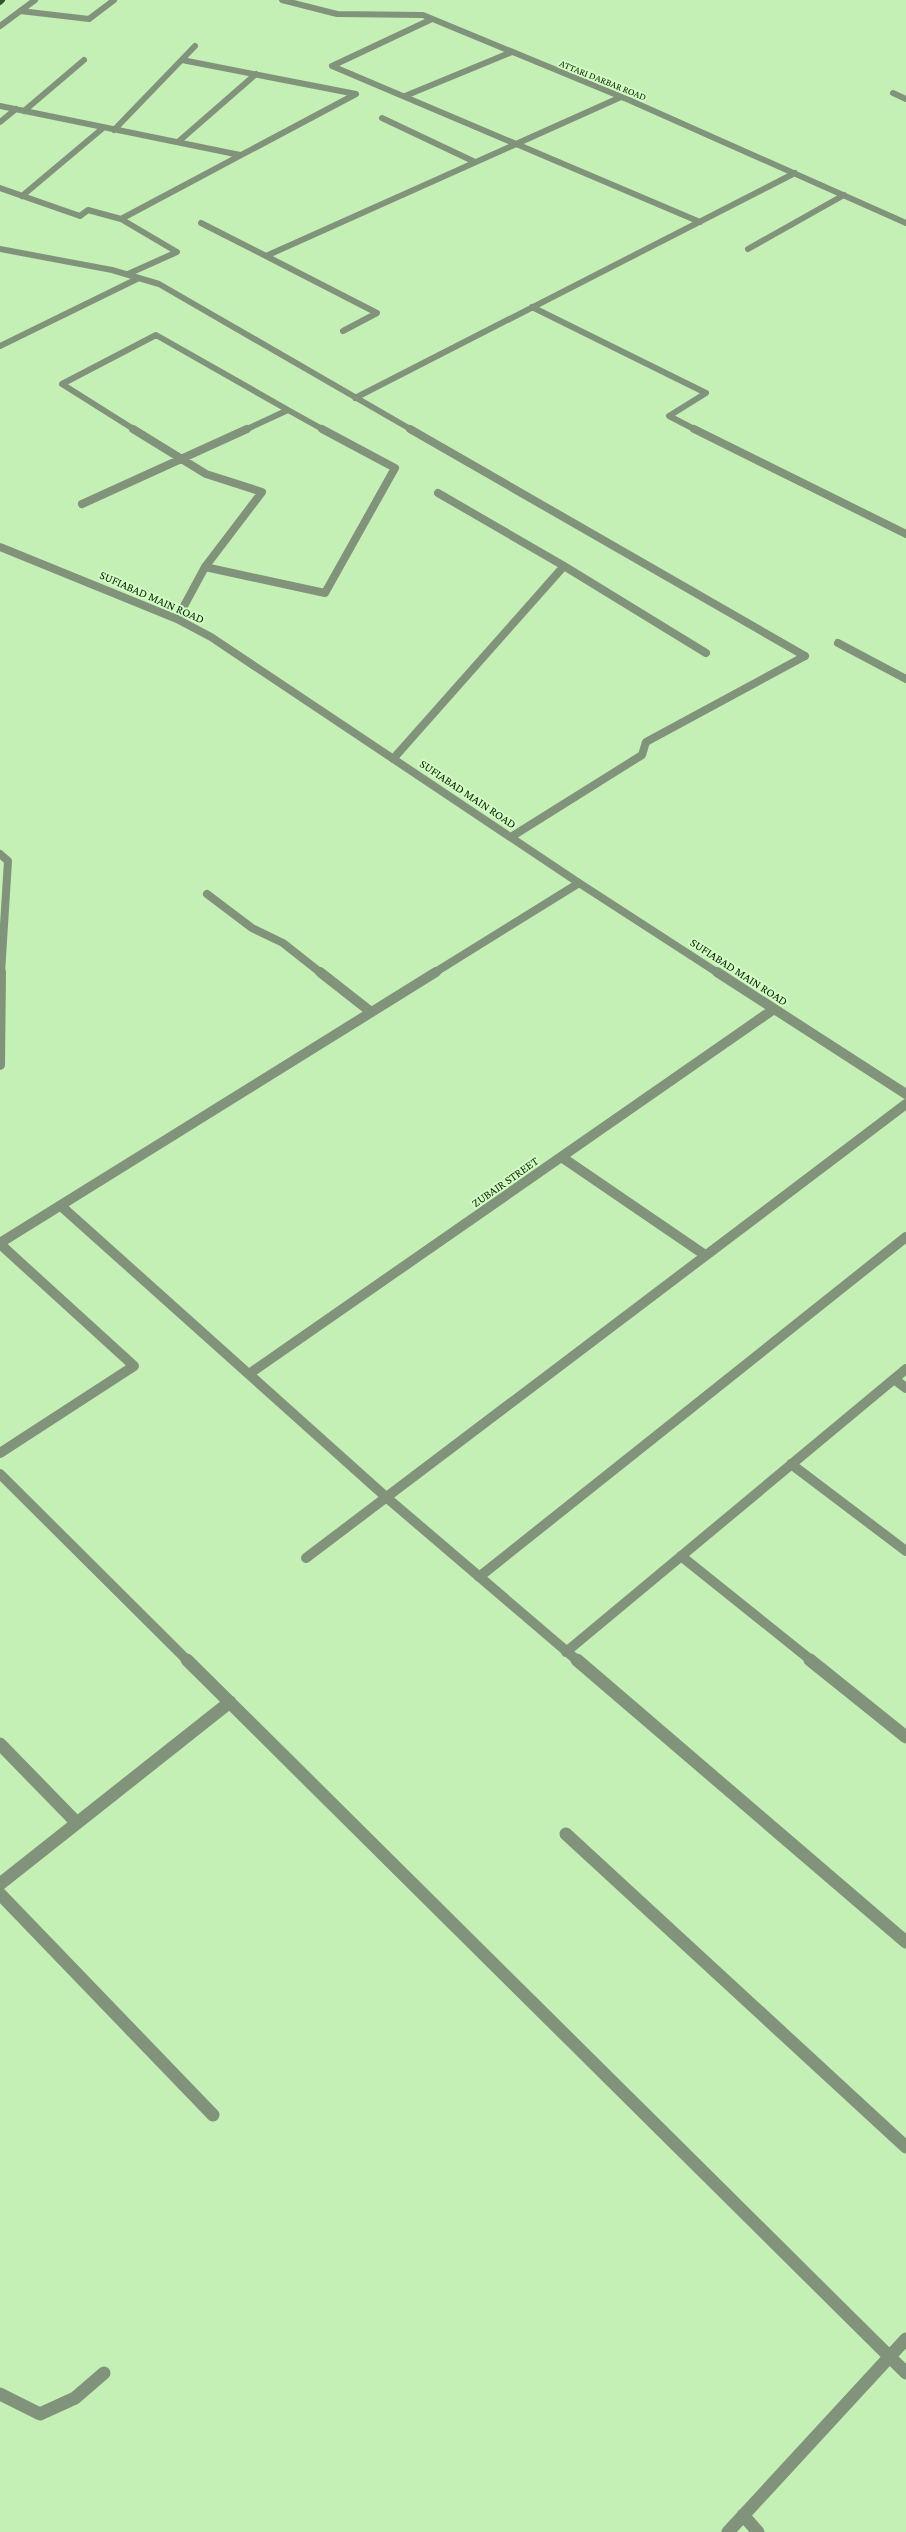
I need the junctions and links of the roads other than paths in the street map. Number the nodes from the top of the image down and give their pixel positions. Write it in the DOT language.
graph roads {
  1 [pos="35,0"];
  2 [pos="114,0"];
  3 [pos="282,0"];
  4 [pos="20,11"];
  5 [pos="432,19"];
  6 [pos="0,26"];
  7 [pos="195,46"];
  8 [pos="512,52"];
  9 [pos="84,60"];
  10 [pos="182,60"];
  11 [pos="256,74"];
  12 [pos="893,93"];
  13 [pos="405,96"];
  14 [pos="622,97"];
  15 [pos="906,99"];
  16 [pos="0,106"];
  17 [pos="16,109"];
  18 [pos="24,110"];
  19 [pos="382,118"];
  20 [pos="0,122"];
  21 [pos="103,128"];
  22 [pos="114,130"];
  23 [pos="178,142"];
  24 [pos="518,143"];
  25 [pos="240,155"];
  26 [pos="475,162"];
  27 [pos="795,173"];
  28 [pos="0,188"];
  29 [pos="844,195"];
  30 [pos="22,196"];
  31 [pos="121,219"];
  32 [pos="700,222"];
  33 [pos="906,222"];
  34 [pos="201,224"];
  35 [pos="0,248"];
  36 [pos="748,249"];
  37 [pos="266,256"];
  38 [pos="128,274"];
  39 [pos="139,278"];
  40 [pos="532,307"];
  41 [pos="343,330"];
  42 [pos="0,346"];
  43 [pos="355,398"];
  44 [pos="288,410"];
  45 [pos="183,460"];
  46 [pos="438,493"];
  47 [pos="82,504"];
  48 [pos="906,534"];
  49 [pos="0,547"];
  50 [pos="564,566"];
  51 [pos="205,567"];
  52 [pos="177,619"];
  53 [pos="838,643"];
  54 [pos="706,653"];
  55 [pos="906,679"];
  56 [pos="393,759"];
  57 [pos="511,837"];
  58 [pos="0,854"];
  59 [pos="579,883"];
  60 [pos="207,894"];
  61 [pos="774,1009"];
  62 [pos="372,1012"];
  63 [pos="0,1065"];
  64 [pos="906,1094"];
  65 [pos="906,1104"];
  66 [pos="563,1158"];
  67 [pos="60,1206"];
  68 [pos="906,1237"];
  69 [pos="0,1244"];
  70 [pos="705,1255"];
  71 [pos="906,1369"];
  72 [pos="249,1374"];
  73 [pos="894,1379"];
  74 [pos="906,1388"];
  75 [pos="0,1453"];
  76 [pos="791,1464"];
  77 [pos="0,1474"];
  78 [pos="386,1497"];
  79 [pos="906,1551"];
  80 [pos="681,1556"];
  81 [pos="306,1558"];
  82 [pos="479,1577"];
  83 [pos="566,1652"];
  84 [pos="230,1702"];
  85 [pos="906,1737"];
  86 [pos="0,1744"];
  87 [pos="77,1823"];
  88 [pos="566,1834"];
  89 [pos="0,1884"];
  90 [pos="0,1894"];
  91 [pos="906,1942"];
  92 [pos="213,2115"];
  93 [pos="906,2147"];
  94 [pos="906,2339"];
  95 [pos="889,2357"];
  96 [pos="104,2373"];
  97 [pos="906,2373"];
  98 [pos="0,2394"];
  99 [pos="743,2515"];
  100 [pos="728,2532"];
  101 [pos="758,2532"];
  1 -- 4 [label="street"];
  2 -- 4 [label="street"];
  3 -- 5 [label="street, ATTARI DARBAR ROAD"];
  4 -- 6 [label="street"];
  5 -- 8 [label="street, ATTARI DARBAR ROAD"];
  5 -- 13 [label="street"];
  7 -- 10 [label="street"];
  8 -- 13 [label="street"];
  8 -- 14 [label="street, ATTARI DARBAR ROAD"];
  9 -- 18 [label="street"];
  10 -- 11 [label="street"];
  10 -- 22 [label="street"];
  11 -- 23 [label="street"];
  11 -- 25 [label="street"];
  12 -- 15 [label="street"];
  13 -- 24 [label="street"];
  14 -- 24 [label="street"];
  14 -- 27 [label="street, ATTARI DARBAR ROAD"];
  16 -- 17 [label="street"];
  17 -- 18 [label="street"];
  17 -- 20 [label="street"];
  18 -- 21 [label="street"];
  19 -- 26 [label="street"];
  21 -- 22 [label="street"];
  21 -- 30 [label="street"];
  22 -- 23 [label="street"];
  23 -- 25 [label="street"];
  24 -- 26 [label="street"];
  24 -- 32 [label="street"];
  25 -- 31 [label="street"];
  26 -- 37 [label="street"];
  27 -- 29 [label="street, ATTARI DARBAR ROAD"];
  27 -- 32 [label="street"];
  28 -- 30 [label="street"];
  29 -- 33 [label="street, ATTARI DARBAR ROAD"];
  29 -- 36 [label="street"];
  30 -- 31 [label="street"];
  31 -- 38 [label="street"];
  32 -- 40 [label="street"];
  34 -- 37 [label="street"];
  35 -- 38 [label="street"];
  37 -- 41 [label="street"];
  38 -- 39 [label="street"];
  39 -- 42 [label="street"];
  39 -- 43 [label="street"];
  40 -- 43 [label="street"];
  40 -- 48 [label="street"];
  43 -- 57 [label="street"];
  44 -- 45 [label="street"];
  44 -- 45 [label="street"];
  44 -- 51 [label="street"];
  45 -- 47 [label="street"];
  45 -- 51 [label="street"];
  46 -- 50 [label="street"];
  49 -- 52 [label="street, SUFIABAD MAIN ROAD"];
  50 -- 54 [label="street"];
  50 -- 56 [label="street"];
  51 -- 52 [label="street"];
  52 -- 56 [label="street, SUFIABAD MAIN ROAD"];
  53 -- 55 [label="street"];
  56 -- 57 [label="street, SUFIABAD MAIN ROAD"];
  57 -- 59 [label="street, SUFIABAD MAIN ROAD"];
  58 -- 63 [label="street"];
  59 -- 61 [label="street, SUFIABAD MAIN ROAD"];
  59 -- 62 [label="street"];
  60 -- 62 [label="street"];
  61 -- 64 [label="street, SUFIABAD MAIN ROAD"];
  61 -- 66 [label="street, ZUBAIR STREET"];
  62 -- 67 [label="street"];
  65 -- 70 [label="street"];
  66 -- 70 [label="street"];
  66 -- 72 [label="street, ZUBAIR STREET"];
  67 -- 69 [label="street"];
  67 -- 72 [label="street"];
  68 -- 82 [label="street"];
  69 -- 75 [label="street"];
  70 -- 78 [label="street"];
  71 -- 73 [label="street"];
  72 -- 78 [label="street"];
  73 -- 74 [label="street"];
  73 -- 76 [label="street"];
  76 -- 79 [label="street"];
  76 -- 80 [label="street"];
  77 -- 84 [label="street"];
  78 -- 81 [label="street"];
  78 -- 82 [label="street"];
  80 -- 83 [label="street"];
  80 -- 85 [label="street"];
  82 -- 83 [label="street"];
  83 -- 91 [label="street"];
  84 -- 87 [label="street"];
  84 -- 95 [label="street"];
  86 -- 87 [label="street"];
  87 -- 89 [label="street"];
  88 -- 93 [label="street"];
  90 -- 92 [label="street"];
  94 -- 95 [label="street"];
  95 -- 97 [label="street"];
  95 -- 99 [label="street"];
  96 -- 98 [label="street"];
  99 -- 100 [label="street"];
  99 -- 101 [label="street"];
}
